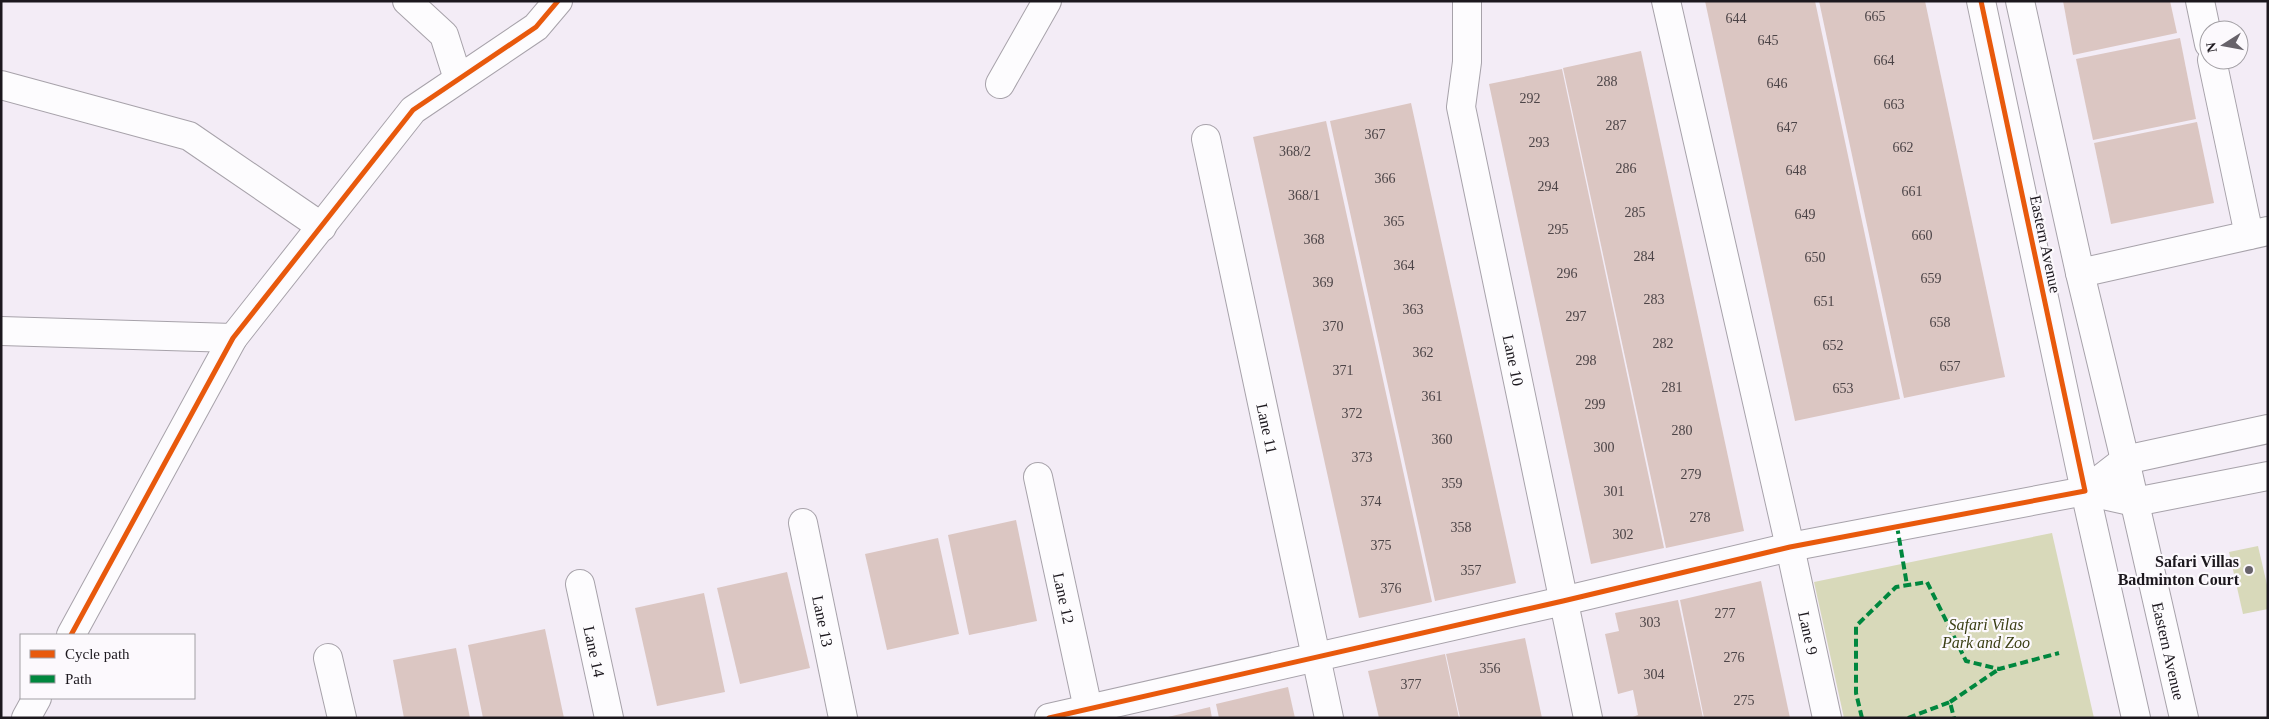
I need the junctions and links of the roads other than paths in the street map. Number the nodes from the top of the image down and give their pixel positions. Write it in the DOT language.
graph roads {
  1 [pos="406,1"];
  2 [pos="558,1"];
  3 [pos="1047,1"];
  4 [pos="1467,1"];
  5 [pos="1666,1"];
  6 [pos="1982,1"];
  7 [pos="2020,1"];
  8 [pos="2200,1"];
  9 [pos="2204,20"];
  10 [pos="2215,70"];
  11 [pos="458,79"];
  12 [pos="1000,84"];
  13 [pos="1,85"];
  14 [pos="1206,139"];
  15 [pos="322,227"];
  16 [pos="2259,233"];
  17 [pos="2080,273"];
  18 [pos="1,332"];
  19 [pos="233,338"];
  20 [pos="2268,430"];
  21 [pos="2125,460"];
  22 [pos="2268,476"];
  23 [pos="1038,478"];
  24 [pos="2085,491"];
  25 [pos="2135,502"];
  26 [pos="803,523"];
  27 [pos="1790,547"];
  28 [pos="580,584"];
  29 [pos="1563,601"];
  30 [pos="72,634"];
  31 [pos="1316,656"];
  32 [pos="328,658"];
  33 [pos="36,699"];
  34 [pos="1089,713"];
  35 [pos="26,718"];
  36 [pos="342,718"];
  37 [pos="609,718"];
  38 [pos="843,718"];
  39 [pos="1049,718"];
  40 [pos="1329,718"];
  41 [pos="1588,718"];
  42 [pos="1826,718"];
  43 [pos="2136,718"];
  44 [pos="2184,718"];
  1 -- 11 [label="street"];
  2 -- 11 [label="street"];
  3 -- 12 [label="street"];
  4 -- 29 [label="street, Lane 10"];
  5 -- 27 [label="street, Lane 9"];
  6 -- 24 [label="street, Eastern Avenue"];
  7 -- 17 [label="street, Eastern Avenue"];
  8 -- 9 [label="street"];
  10 -- 16 [label="street"];
  11 -- 15 [label="street"];
  13 -- 15 [label="street"];
  14 -- 31 [label="street, Lane 11"];
  15 -- 19 [label="street"];
  16 -- 17 [label="street"];
  17 -- 21 [label="street, Eastern Avenue"];
  18 -- 19 [label="street"];
  19 -- 30 [label="street"];
  20 -- 21 [label="street"];
  21 -- 24 [label="street"];
  21 -- 25 [label="street, Eastern Avenue"];
  22 -- 25 [label="street"];
  23 -- 34 [label="street, Lane 12"];
  24 -- 25 [label="street"];
  24 -- 27 [label="street"];
  24 -- 43 [label="street, Eastern Avenue"];
  25 -- 44 [label="street, Eastern Avenue"];
  26 -- 38 [label="street, Lane 13"];
  27 -- 29 [label="street"];
  27 -- 42 [label="street, Lane 9"];
  28 -- 37 [label="street, Lane 14"];
  29 -- 31 [label="street"];
  29 -- 41 [label="street, Lane 10"];
  31 -- 34 [label="street"];
  31 -- 40 [label="street, Lane 11"];
  32 -- 36 [label="street"];
  33 -- 35 [label="street"];
  34 -- 39 [label="street"];
}
